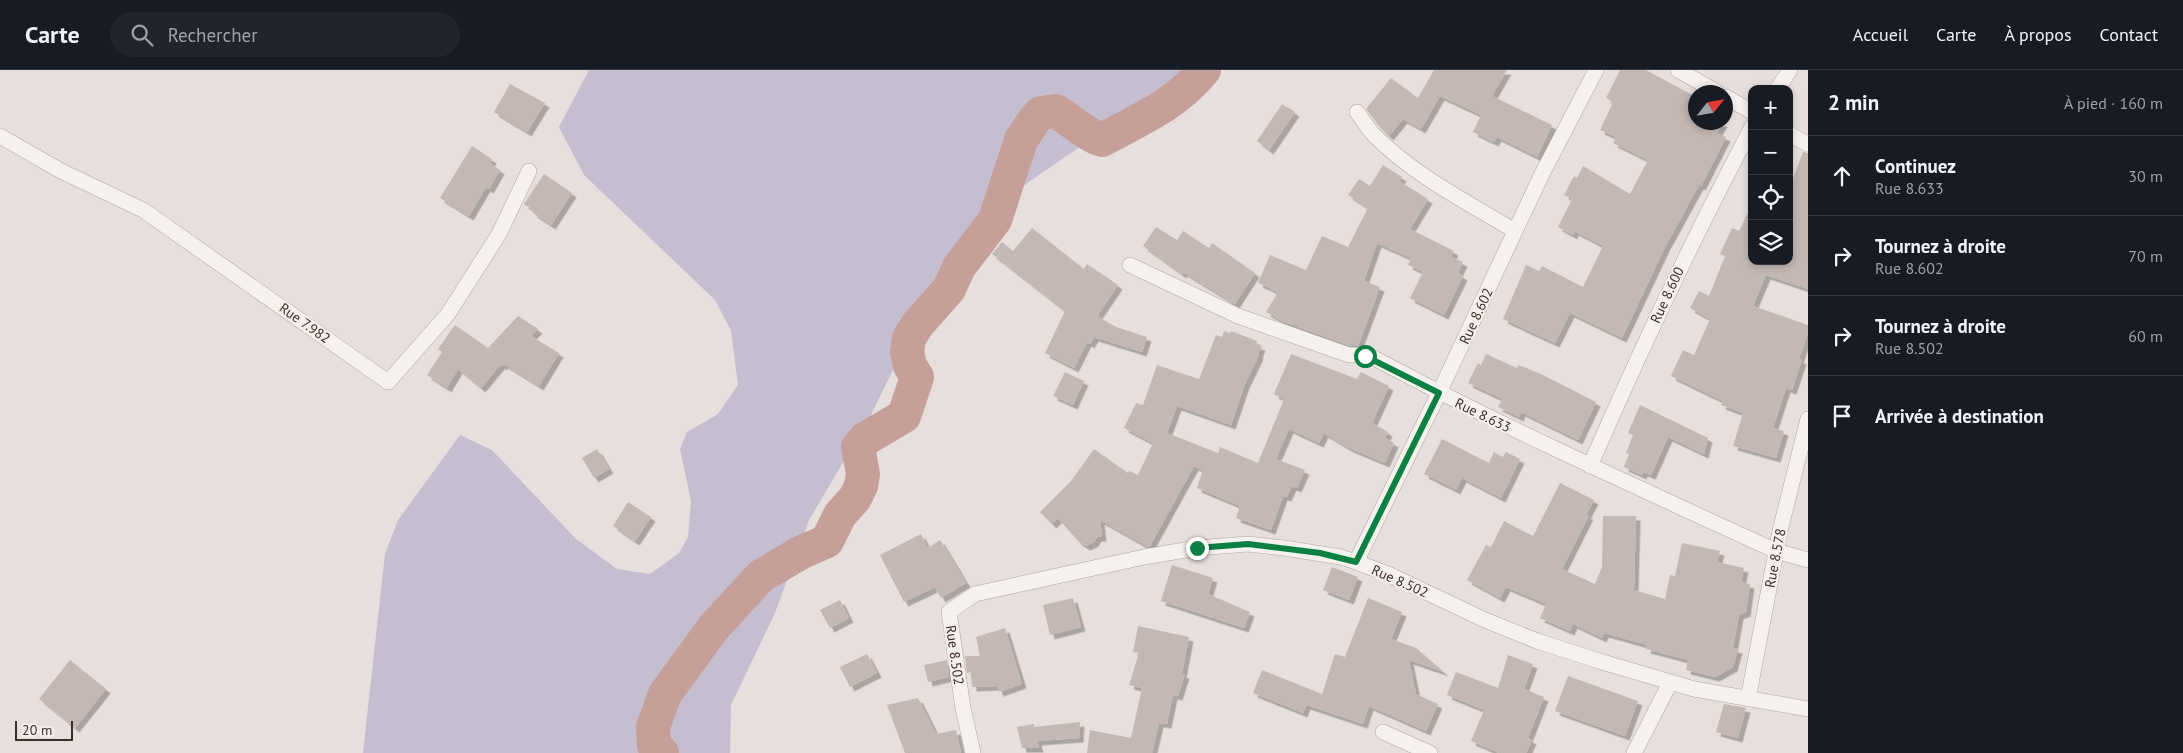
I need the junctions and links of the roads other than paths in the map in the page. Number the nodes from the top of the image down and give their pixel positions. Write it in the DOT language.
graph roads {
  1 [pos="1596,70"];
  2 [pos="1678,70"];
  3 [pos="1790,70"];
  4 [pos="1705,85"];
  5 [pos="1780,85"];
  6 [pos="1733,101"];
  7 [pos="1748,110"];
  8 [pos="1357,112"];
  9 [pos="1750,130"];
  10 [pos="0,136"];
  11 [pos="1793,136"];
  12 [pos="1808,144"];
  13 [pos="529,171"];
  14 [pos="1515,231"];
  15 [pos="1130,265"];
  16 [pos="1439,393"];
  17 [pos="1808,419"];
  18 [pos="1590,466"];
  19 [pos="1776,551"];
  20 [pos="1808,560"];
  21 [pos="1356,562"];
  22 [pos="1670,683"];
  23 [pos="1748,699"];
  24 [pos="1808,709"];
  25 [pos="1383,732"];
  26 [pos="974,753"];
  27 [pos="1430,753"];
  28 [pos="1634,753"];
  1 -- 14 [label="street, Rue 8.602"];
  2 -- 4 [label="street"];
  3 -- 5 [label="street"];
  6 -- 7 [label="street"];
  8 -- 14 [label="street"];
  9 -- 18 [label="street, Rue 8.600"];
  10 -- 13 [label="street, Rue 7.982"];
  11 -- 12 [label="street"];
  14 -- 16 [label="street, Rue 8.602"];
  15 -- 16 [label="street, Rue 8.633"];
  16 -- 18 [label="street, Rue 8.633"];
  16 -- 21 [label="street, Rue 8.602"];
  17 -- 19 [label="street, Rue 8.578"];
  18 -- 19 [label="street, Rue 8.633"];
  19 -- 20 [label="street, Rue 8.633"];
  19 -- 23 [label="street, Rue 8.578"];
  21 -- 22 [label="street, Rue 8.502"];
  21 -- 26 [label="street, Rue 8.502"];
  22 -- 23 [label="street, Rue 8.502"];
  22 -- 28 [label="street"];
  23 -- 24 [label="street, Rue 8.502"];
  25 -- 27 [label="street"];
}
